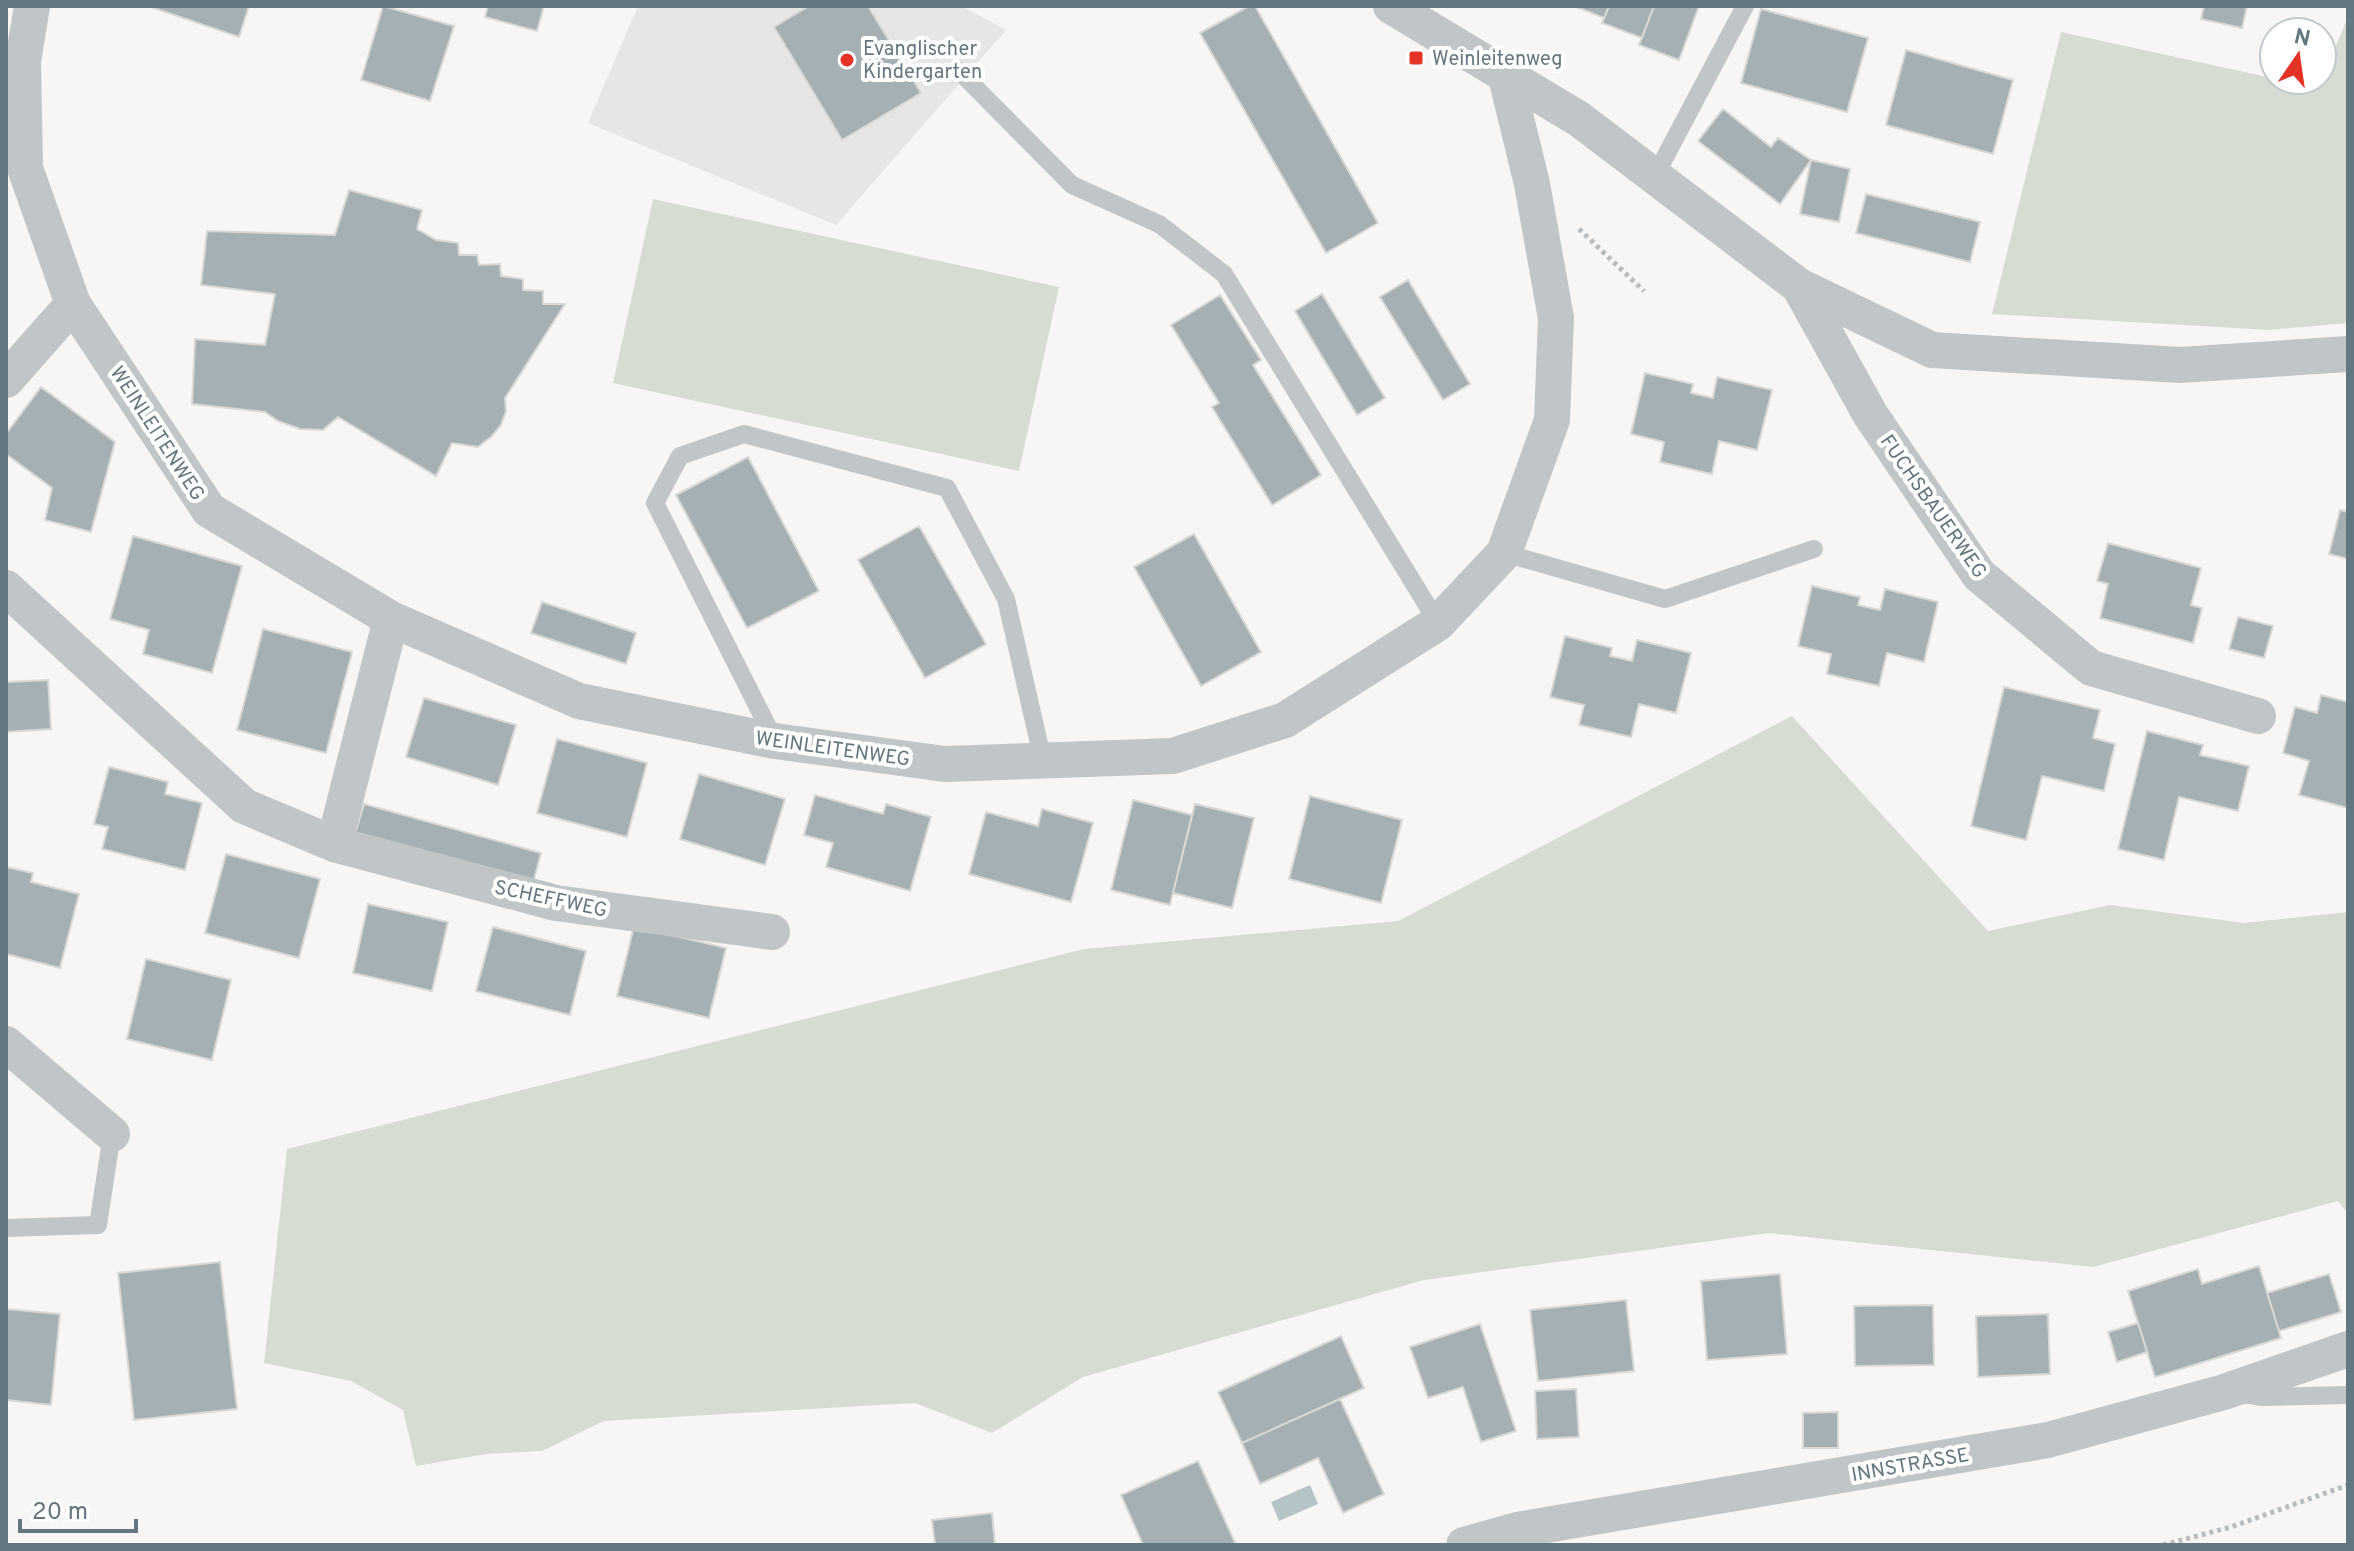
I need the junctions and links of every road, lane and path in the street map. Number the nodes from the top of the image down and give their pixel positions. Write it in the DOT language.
graph roads {
  1 [pos="32,6"];
  2 [pos="1391,6"];
  3 [pos="1745,6"];
  4 [pos="958,70"];
  5 [pos="1505,73"];
  6 [pos="1655,176"];
  7 [pos="1577,227"];
  8 [pos="1799,286"];
  9 [pos="1644,291"];
  10 [pos="73,304"];
  11 [pos="2348,354"];
  12 [pos="6,380"];
  13 [pos="1814,549"];
  14 [pos="1504,553"];
  15 [pos="6,588"];
  16 [pos="391,619"];
  17 [pos="1438,623"];
  18 [pos="2258,716"];
  19 [pos="775,741"];
  20 [pos="1043,761"];
  21 [pos="334,844"];
  22 [pos="772,932"];
  23 [pos="6,1044"];
  24 [pos="112,1134"];
  25 [pos="6,1228"];
  26 [pos="2348,1349"];
  27 [pos="2224,1392"];
  28 [pos="2348,1395"];
  29 [pos="2348,1485"];
  30 [pos="1464,1545"];
  31 [pos="2163,1545"];
  1 -- 10 [label="street, WEINLEITENWEG"];
  2 -- 5 [label="street, FUCHSBAUERWEG"];
  3 -- 6 [label="lane"];
  4 -- 17 [label="lane"];
  5 -- 6 [label="street, FUCHSBAUERWEG"];
  5 -- 14 [label="street, WEINLEITENWEG"];
  6 -- 8 [label="street, FUCHSBAUERWEG"];
  7 -- 9 [label="path"];
  8 -- 11 [label="street, FUCHSBAUERWEG"];
  8 -- 18 [label="street, FUCHSBAUERWEG"];
  10 -- 12 [label="street"];
  10 -- 16 [label="street, WEINLEITENWEG"];
  13 -- 14 [label="lane"];
  14 -- 17 [label="street, WEINLEITENWEG"];
  15 -- 21 [label="street, SCHEFFWEG"];
  16 -- 19 [label="street, WEINLEITENWEG"];
  16 -- 21 [label="street"];
  17 -- 20 [label="street, WEINLEITENWEG"];
  19 -- 20 [label="street, WEINLEITENWEG"];
  19 -- 20 [label="lane"];
  21 -- 22 [label="street, SCHEFFWEG"];
  23 -- 24 [label="street"];
  24 -- 25 [label="lane"];
  26 -- 27 [label="street, INNSTRASSE"];
  27 -- 28 [label="lane"];
  27 -- 30 [label="street, INNSTRASSE"];
  29 -- 31 [label="path"];
}
